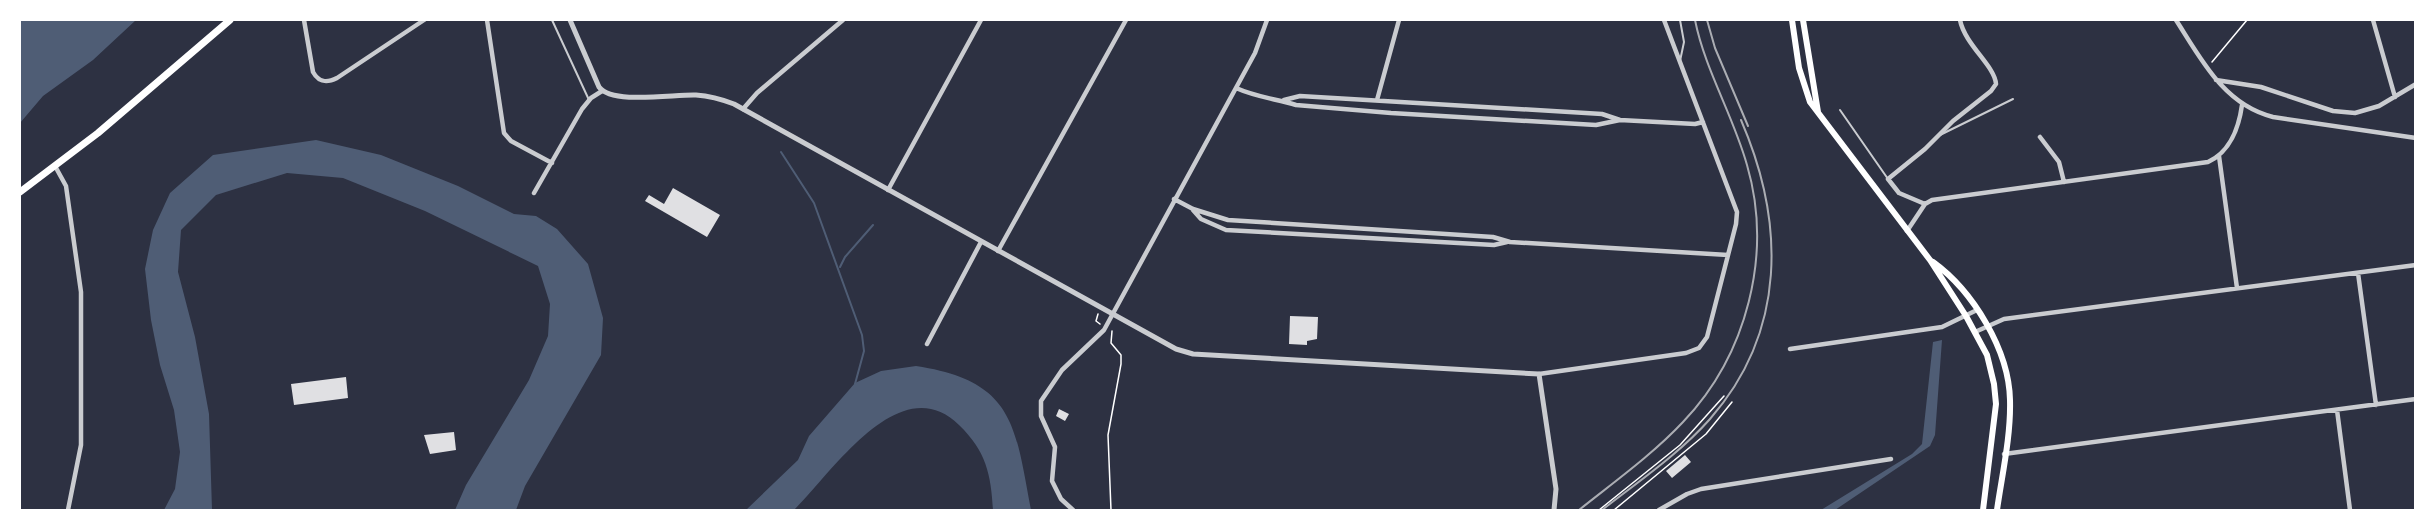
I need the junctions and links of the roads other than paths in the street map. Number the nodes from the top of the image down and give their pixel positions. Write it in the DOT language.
graph roads {
  1 [pos="230,20"];
  2 [pos="304,20"];
  3 [pos="424,20"];
  4 [pos="487,20"];
  5 [pos="552,20"];
  6 [pos="570,20"];
  7 [pos="843,20"];
  8 [pos="981,20"];
  9 [pos="1126,20"];
  10 [pos="1267,20"];
  11 [pos="1399,20"];
  12 [pos="1664,20"];
  13 [pos="1680,20"];
  14 [pos="1793,20"];
  15 [pos="1803,20"];
  16 [pos="1960,20"];
  17 [pos="2176,20"];
  18 [pos="2373,20"];
  19 [pos="1680,61"];
  20 [pos="2216,80"];
  21 [pos="2415,84"];
  22 [pos="1236,88"];
  23 [pos="602,91"];
  24 [pos="2396,97"];
  25 [pos="2013,99"];
  26 [pos="589,100"];
  27 [pos="1284,100"];
  28 [pos="1377,100"];
  29 [pos="2242,105"];
  30 [pos="743,109"];
  31 [pos="1840,110"];
  32 [pos="1818,112"];
  33 [pos="1620,120"];
  34 [pos="1703,122"];
  35 [pos="1938,135"];
  36 [pos="2040,137"];
  37 [pos="2415,138"];
  38 [pos="2219,156"];
  39 [pos="552,163"];
  40 [pos="55,166"];
  41 [pos="1888,178"];
  42 [pos="2064,182"];
  43 [pos="888,190"];
  44 [pos="20,192"];
  45 [pos="534,193"];
  46 [pos="1174,199"];
  47 [pos="1925,204"];
  48 [pos="1193,209"];
  49 [pos="1907,231"];
  50 [pos="981,242"];
  51 [pos="1510,242"];
  52 [pos="998,251"];
  53 [pos="1728,255"];
  54 [pos="1930,260"];
  55 [pos="2415,265"];
  56 [pos="2358,273"];
  57 [pos="2237,288"];
  58 [pos="1977,310"];
  59 [pos="1111,314"];
  60 [pos="1966,316"];
  61 [pos="1986,326"];
  62 [pos="1975,332"];
  63 [pos="927,344"];
  64 [pos="1790,349"];
  65 [pos="1539,374"];
  66 [pos="2415,399"];
  67 [pos="2376,405"];
  68 [pos="2337,410"];
  69 [pos="2004,454"];
  70 [pos="1891,459"];
  71 [pos="1729,486"];
  72 [pos="1730,492"];
  73 [pos="1555,508"];
  74 [pos="68,510"];
  75 [pos="1073,510"];
  76 [pos="1659,510"];
  77 [pos="1983,510"];
  78 [pos="1997,510"];
  79 [pos="2350,510"];
  1 -- 40 [label="main road"];
  2 -- 3 [label="street"];
  4 -- 39 [label="street"];
  5 -- 26 [label="lane"];
  6 -- 23 [label="street"];
  7 -- 30 [label="street"];
  8 -- 43 [label="street"];
  9 -- 52 [label="street"];
  10 -- 22 [label="street"];
  11 -- 28 [label="street"];
  12 -- 19 [label="street"];
  13 -- 19 [label="lane"];
  14 -- 32 [label="main road"];
  15 -- 32 [label="main road"];
  16 -- 35 [label="street"];
  17 -- 20 [label="street"];
  18 -- 24 [label="street"];
  19 -- 34 [label="street"];
  20 -- 24 [label="street"];
  20 -- 29 [label="street"];
  21 -- 24 [label="street"];
  22 -- 27 [label="street"];
  22 -- 46 [label="street"];
  23 -- 26 [label="street"];
  23 -- 30 [label="street"];
  25 -- 35 [label="lane"];
  26 -- 39 [label="street"];
  27 -- 28 [label="street"];
  27 -- 33 [label="street"];
  28 -- 33 [label="street"];
  29 -- 37 [label="street"];
  29 -- 38 [label="street"];
  30 -- 43 [label="street"];
  31 -- 41 [label="lane"];
  32 -- 49 [label="main road"];
  33 -- 34 [label="street"];
  34 -- 53 [label="street"];
  35 -- 41 [label="street"];
  36 -- 42 [label="street"];
  38 -- 42 [label="street"];
  38 -- 57 [label="street"];
  39 -- 45 [label="street"];
  40 -- 44 [label="main road"];
  40 -- 74 [label="street"];
  41 -- 47 [label="street"];
  42 -- 47 [label="street"];
  43 -- 50 [label="street"];
  46 -- 48 [label="street"];
  46 -- 59 [label="street"];
  47 -- 49 [label="street"];
  48 -- 51 [label="street"];
  48 -- 51 [label="street"];
  49 -- 54 [label="main road"];
  50 -- 52 [label="street"];
  50 -- 63 [label="street"];
  51 -- 53 [label="street"];
  52 -- 59 [label="street"];
  53 -- 65 [label="street"];
  54 -- 58 [label="main road"];
  54 -- 60 [label="main road"];
  55 -- 56 [label="street"];
  56 -- 57 [label="street"];
  56 -- 67 [label="street"];
  57 -- 61 [label="street"];
  58 -- 60 [label="street"];
  58 -- 61 [label="main road"];
  59 -- 65 [label="street"];
  59 -- 75 [label="street"];
  60 -- 62 [label="main road"];
  60 -- 64 [label="street"];
  61 -- 62 [label="street"];
  61 -- 69 [label="main road"];
  62 -- 77 [label="main road"];
  65 -- 73 [label="street"];
  66 -- 67 [label="street"];
  67 -- 68 [label="street"];
  68 -- 69 [label="street"];
  68 -- 79 [label="street"];
  69 -- 78 [label="main road"];
  70 -- 71 [label="street"];
  71 -- 72 [label="street"];
  71 -- 76 [label="street"];
}
